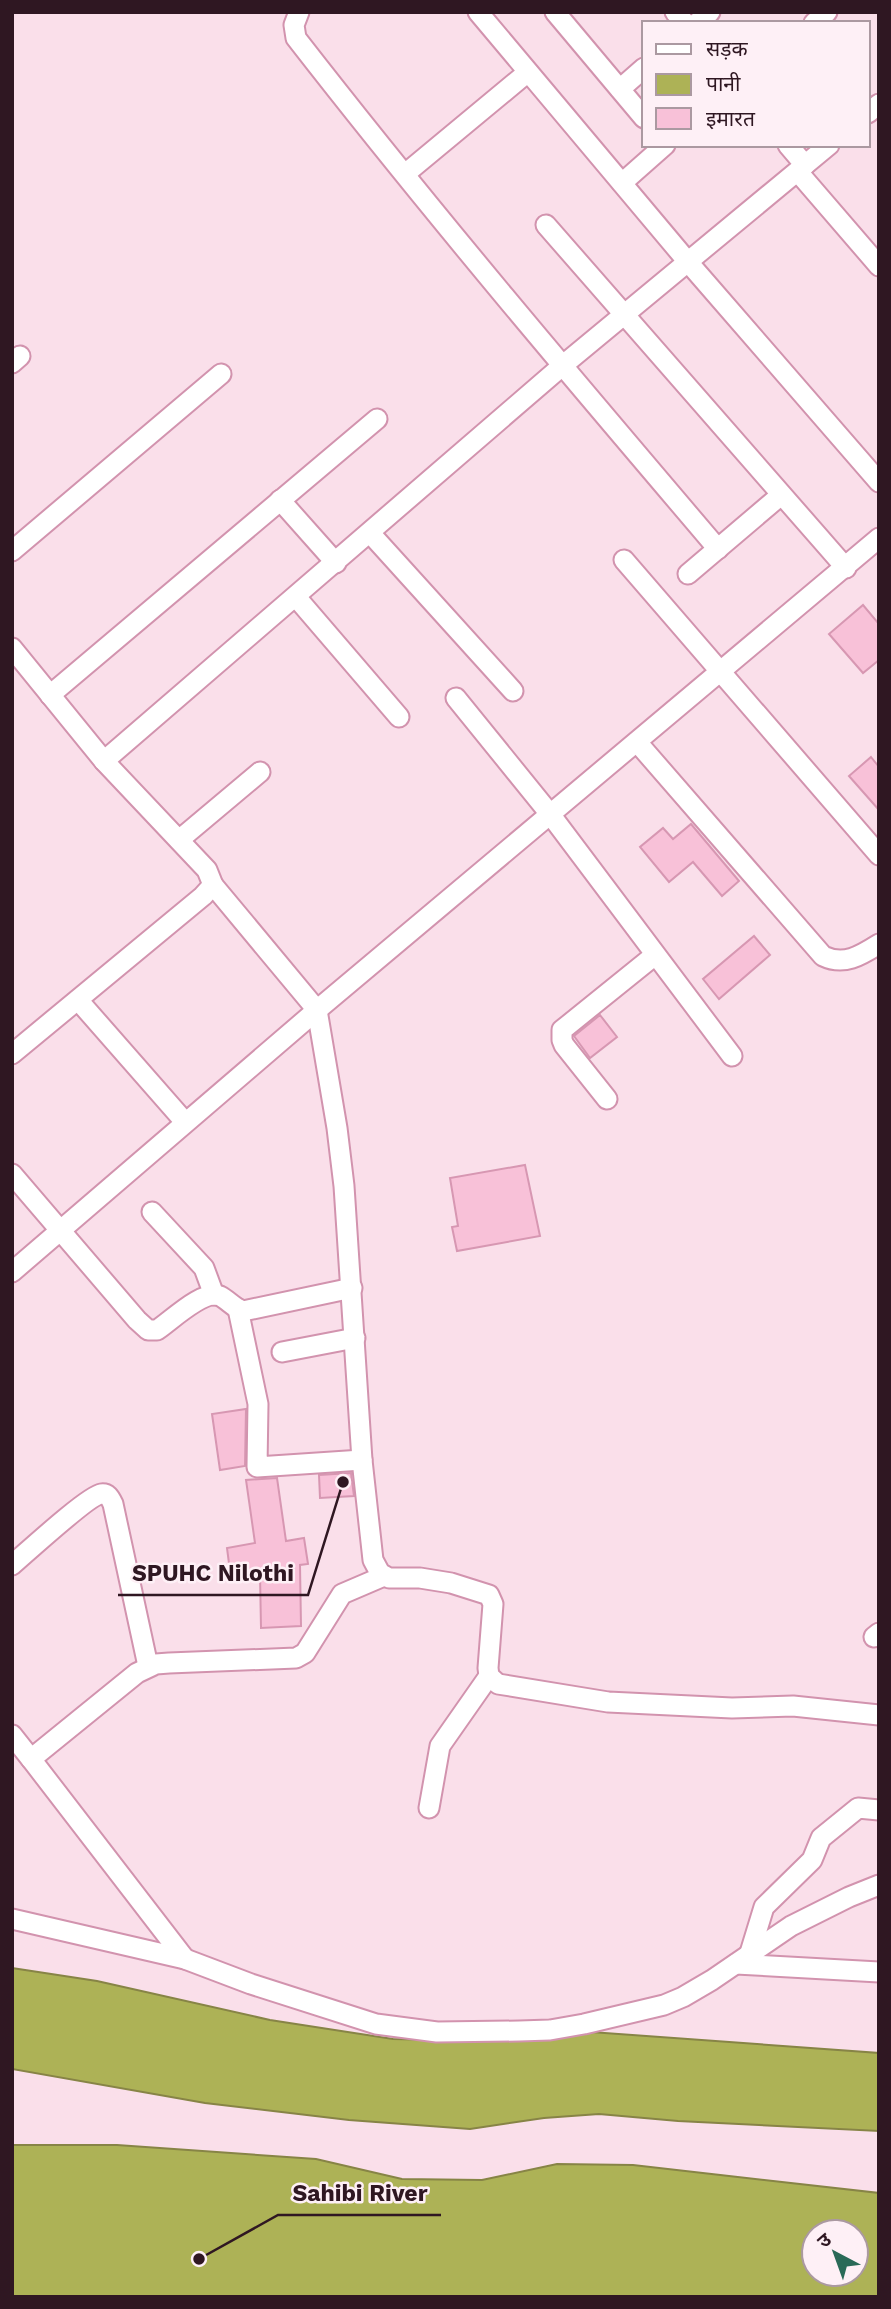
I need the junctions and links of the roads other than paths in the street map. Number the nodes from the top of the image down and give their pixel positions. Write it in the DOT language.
graph roads {
  1 [pos="299,12"];
  2 [pos="478,12"];
  3 [pos="555,12"];
  4 [pos="642,70"];
  5 [pos="528,72"];
  6 [pos="620,89"];
  7 [pos="642,116"];
  8 [pos="663,147"];
  9 [pos="789,147"];
  10 [pos="828,147"];
  11 [pos="802,168"];
  12 [pos="405,174"];
  13 [pos="622,183"];
  14 [pos="546,225"];
  15 [pos="872,245"];
  16 [pos="688,262"];
  17 [pos="879,266"];
  18 [pos="623,316"];
  19 [pos="562,366"];
  20 [pos="221,374"];
  21 [pos="377,419"];
  22 [pos="879,482"];
  23 [pos="781,495"];
  24 [pos="280,500"];
  25 [pos="370,533"];
  26 [pos="879,538"];
  27 [pos="718,549"];
  28 [pos="12,551"];
  29 [pos="624,560"];
  30 [pos="336,562"];
  31 [pos="846,568"];
  32 [pos="688,574"];
  33 [pos="296,597"];
  34 [pos="12,648"];
  35 [pos="721,672"];
  36 [pos="513,691"];
  37 [pos="50,695"];
  38 [pos="456,698"];
  39 [pos="399,717"];
  40 [pos="637,742"];
  41 [pos="104,761"];
  42 [pos="260,772"];
  43 [pos="550,814"];
  44 [pos="179,840"];
  45 [pos="879,855"];
  46 [pos="214,885"];
  47 [pos="879,944"];
  48 [pos="655,955"];
  49 [pos="78,1000"];
  50 [pos="317,1010"];
  51 [pos="12,1054"];
  52 [pos="732,1056"];
  53 [pos="607,1099"];
  54 [pos="185,1122"];
  55 [pos="12,1174"];
  56 [pos="152,1212"];
  57 [pos="61,1230"];
  58 [pos="12,1272"];
  59 [pos="352,1288"];
  60 [pos="214,1295"];
  61 [pos="239,1309"];
  62 [pos="355,1338"];
  63 [pos="282,1352"];
  64 [pos="362,1460"];
  65 [pos="12,1565"];
  66 [pos="384,1576"];
  67 [pos="148,1666"];
  68 [pos="489,1676"];
  69 [pos="879,1715"];
  70 [pos="12,1735"];
  71 [pos="31,1759"];
  72 [pos="429,1808"];
  73 [pos="879,1810"];
  74 [pos="879,1885"];
  75 [pos="13,1919"];
  76 [pos="186,1959"];
  77 [pos="743,1960"];
  78 [pos="879,1972"];
  1 -- 12 [label="street"];
  2 -- 5 [label="street"];
  3 -- 6 [label="street"];
  4 -- 6 [label="street"];
  5 -- 12 [label="street"];
  5 -- 13 [label="street"];
  6 -- 7 [label="street"];
  8 -- 13 [label="street"];
  9 -- 11 [label="street"];
  10 -- 11 [label="street"];
  11 -- 15 [label="street"];
  11 -- 16 [label="street"];
  12 -- 19 [label="street"];
  13 -- 16 [label="street"];
  14 -- 18 [label="street"];
  15 -- 17 [label="street"];
  16 -- 18 [label="street"];
  16 -- 22 [label="street"];
  18 -- 19 [label="street"];
  18 -- 23 [label="street"];
  19 -- 25 [label="street"];
  19 -- 27 [label="street"];
  20 -- 28 [label="street"];
  21 -- 24 [label="street"];
  23 -- 27 [label="street"];
  23 -- 31 [label="street"];
  24 -- 30 [label="street"];
  24 -- 37 [label="street"];
  25 -- 30 [label="street"];
  25 -- 36 [label="street"];
  26 -- 31 [label="street"];
  27 -- 32 [label="street"];
  29 -- 35 [label="street"];
  30 -- 33 [label="street"];
  31 -- 35 [label="street"];
  33 -- 39 [label="street"];
  33 -- 41 [label="street"];
  34 -- 37 [label="street"];
  35 -- 40 [label="street"];
  35 -- 45 [label="street"];
  37 -- 41 [label="street"];
  38 -- 43 [label="street"];
  40 -- 43 [label="street"];
  40 -- 47 [label="street"];
  41 -- 44 [label="street"];
  42 -- 44 [label="street"];
  43 -- 48 [label="street"];
  43 -- 50 [label="street"];
  44 -- 46 [label="street"];
  46 -- 49 [label="street"];
  46 -- 50 [label="street"];
  48 -- 52 [label="street"];
  48 -- 53 [label="street"];
  49 -- 51 [label="street"];
  49 -- 54 [label="street"];
  50 -- 54 [label="street"];
  50 -- 59 [label="street"];
  54 -- 57 [label="street"];
  55 -- 57 [label="street"];
  56 -- 60 [label="street"];
  57 -- 58 [label="street"];
  57 -- 60 [label="street"];
  59 -- 61 [label="street"];
  59 -- 62 [label="street"];
  60 -- 61 [label="street"];
  61 -- 64 [label="street"];
  62 -- 63 [label="street"];
  62 -- 64 [label="street"];
  64 -- 66 [label="street"];
  65 -- 67 [label="street"];
  66 -- 67 [label="street"];
  66 -- 68 [label="street"];
  67 -- 71 [label="street"];
  68 -- 69 [label="street"];
  68 -- 72 [label="street"];
  70 -- 71 [label="street"];
  71 -- 76 [label="street"];
  73 -- 77 [label="street"];
  74 -- 77 [label="street"];
  75 -- 76 [label="street"];
  76 -- 77 [label="street"];
  77 -- 78 [label="street"];
}
